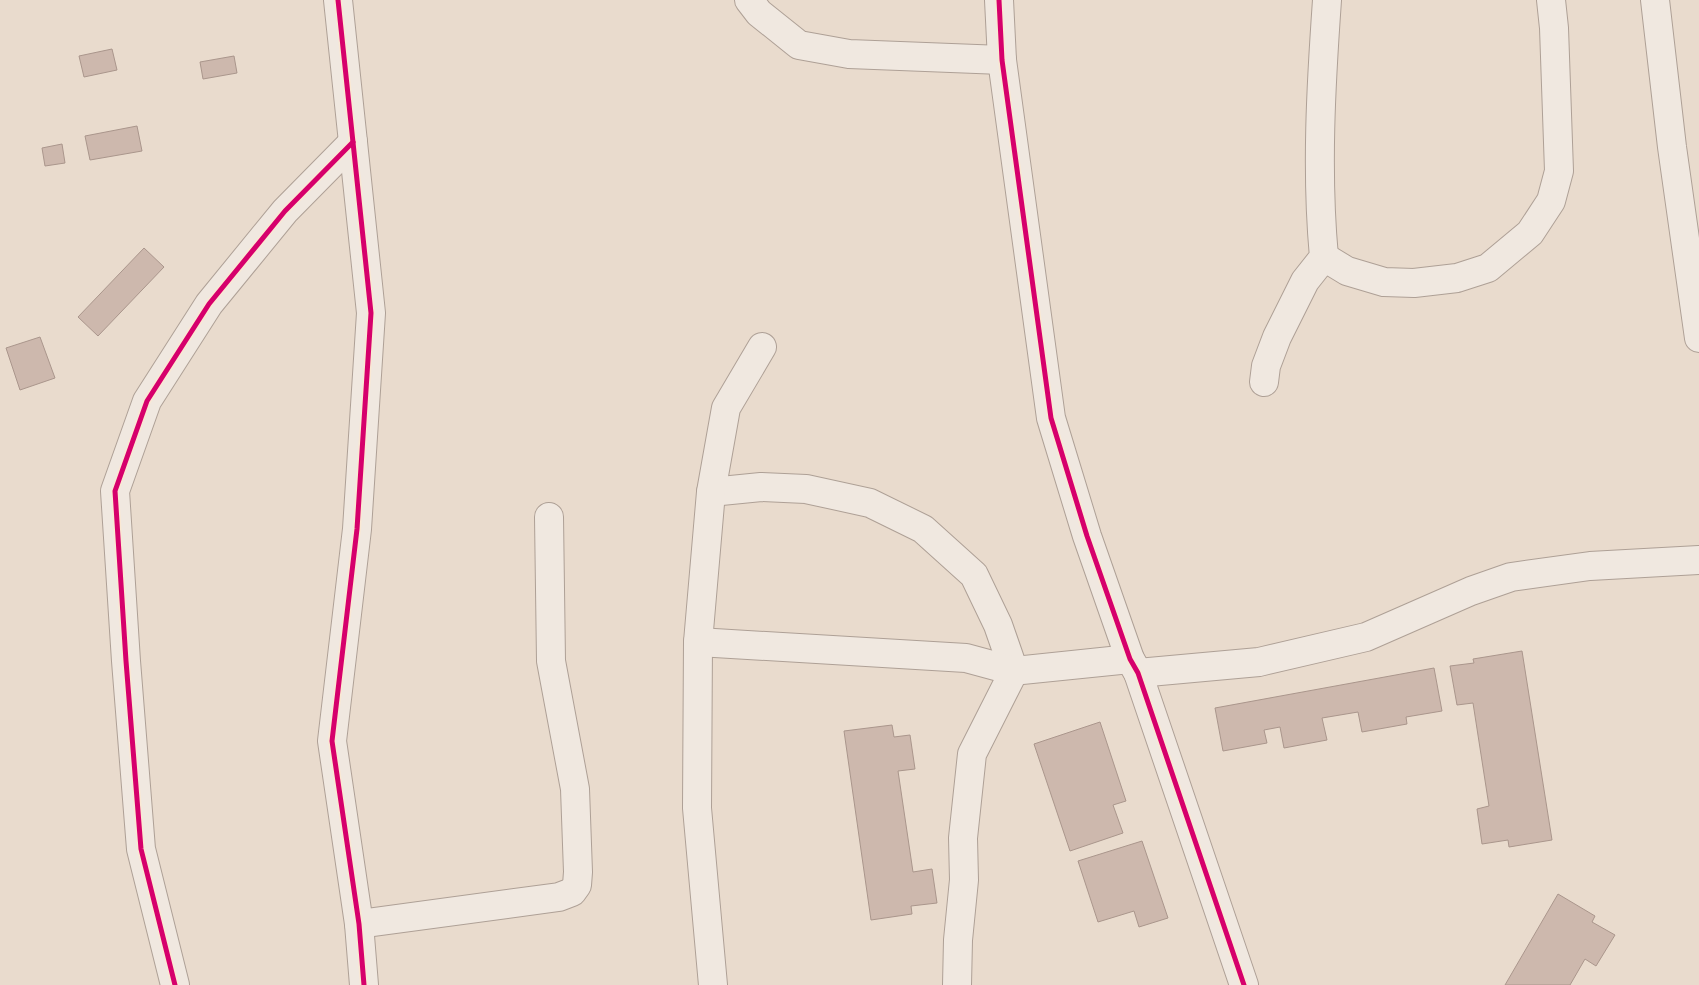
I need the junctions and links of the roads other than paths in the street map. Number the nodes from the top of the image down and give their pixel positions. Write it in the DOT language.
graph roads {
  1 [pos="338,0"];
  2 [pos="749,0"];
  3 [pos="999,0"];
  4 [pos="1327,0"];
  5 [pos="1551,0"];
  6 [pos="1655,0"];
  7 [pos="1002,60"];
  8 [pos="353,142"];
  9 [pos="1324,257"];
  10 [pos="1699,338"];
  11 [pos="762,347"];
  12 [pos="1264,382"];
  13 [pos="711,492"];
  14 [pos="549,517"];
  15 [pos="1699,560"];
  16 [pos="698,642"];
  17 [pos="1134,666"];
  18 [pos="1014,671"];
  19 [pos="358,924"];
  20 [pos="175,985"];
  21 [pos="364,985"];
  22 [pos="713,985"];
  23 [pos="957,985"];
  24 [pos="1244,985"];
  1 -- 8 [label="street"];
  2 -- 7 [label="street"];
  3 -- 7 [label="street"];
  4 -- 9 [label="street"];
  5 -- 9 [label="street"];
  6 -- 10 [label="street"];
  7 -- 17 [label="street"];
  8 -- 19 [label="street"];
  8 -- 20 [label="street"];
  9 -- 12 [label="street"];
  11 -- 13 [label="street"];
  13 -- 16 [label="street"];
  13 -- 18 [label="street"];
  14 -- 19 [label="street"];
  15 -- 17 [label="street"];
  16 -- 18 [label="street"];
  16 -- 22 [label="street"];
  17 -- 18 [label="street"];
  17 -- 24 [label="street"];
  18 -- 23 [label="street"];
  19 -- 21 [label="street"];
}
